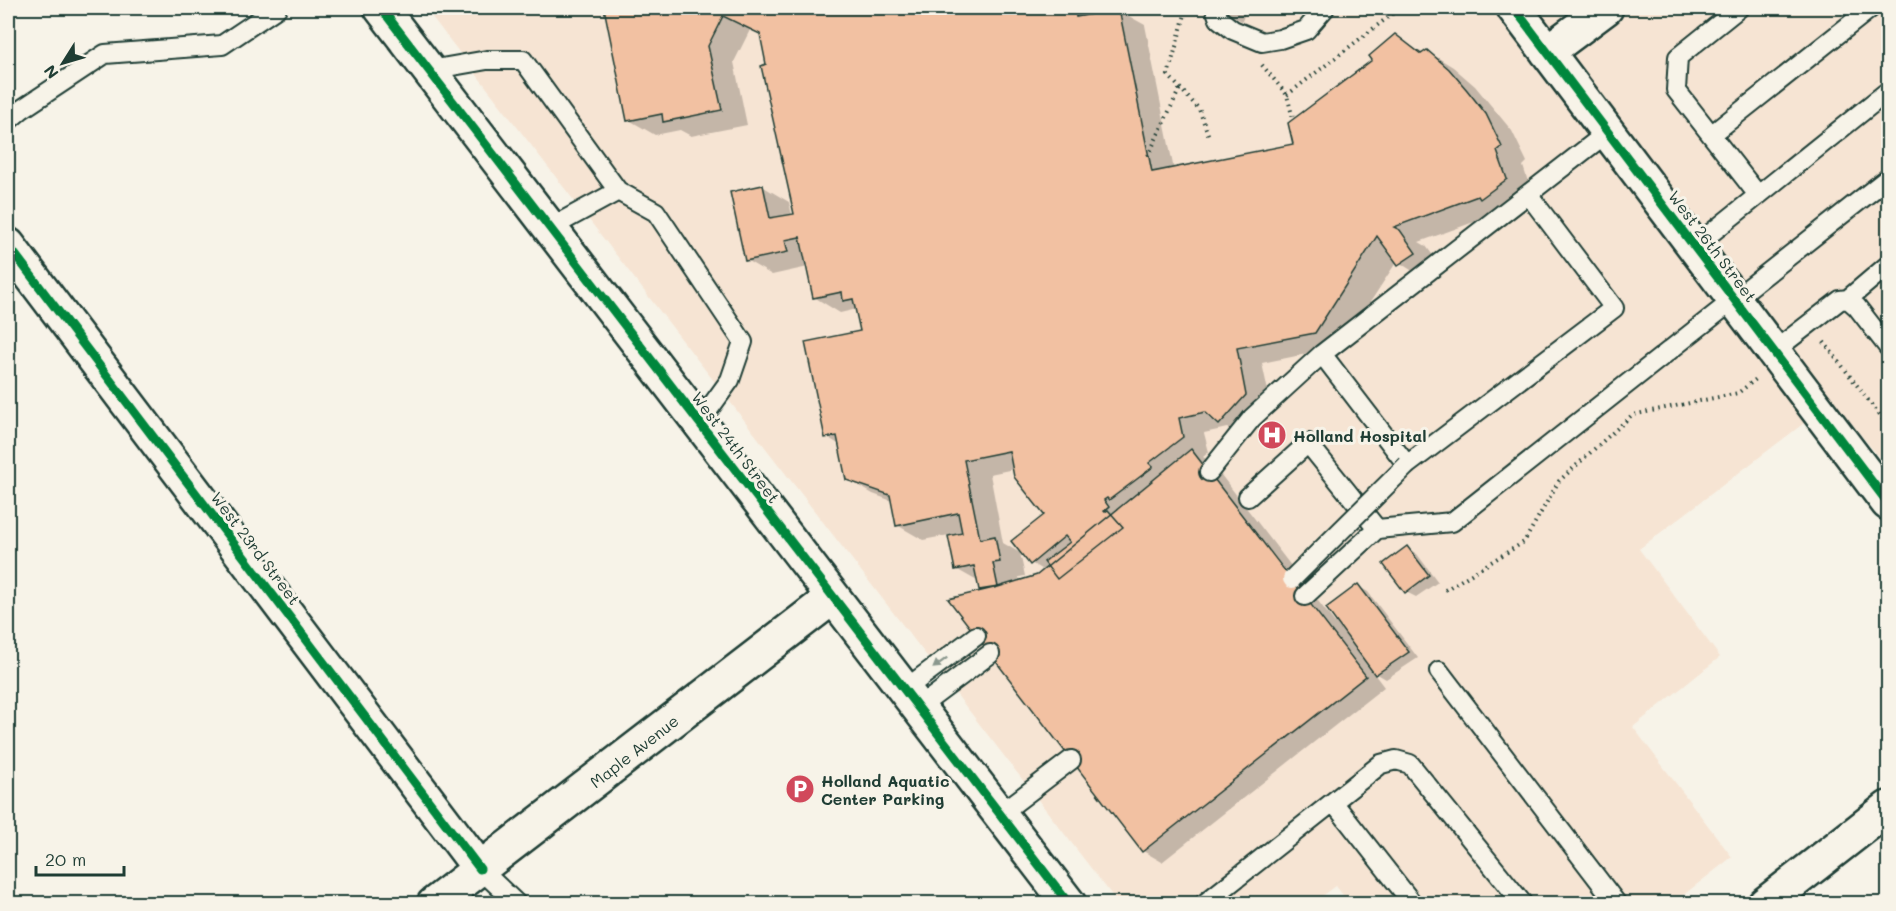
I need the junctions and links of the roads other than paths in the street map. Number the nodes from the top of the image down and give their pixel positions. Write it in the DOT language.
graph roads {
  1 [pos="278,8"];
  2 [pos="381,8"];
  3 [pos="1215,8"];
  4 [pos="1325,8"];
  5 [pos="1514,8"];
  6 [pos="1606,8"];
  7 [pos="1739,8"];
  8 [pos="1870,8"];
  9 [pos="1547,52"];
  10 [pos="430,70"];
  11 [pos="1888,91"];
  12 [pos="8,121"];
  13 [pos="1608,132"];
  14 [pos="1710,135"];
  15 [pos="1888,178"];
  16 [pos="618,191"];
  17 [pos="1528,194"];
  18 [pos="1758,195"];
  19 [pos="550,228"];
  20 [pos="8,245"];
  21 [pos="1695,246"];
  22 [pos="1888,265"];
  23 [pos="1734,298"];
  24 [pos="1848,299"];
  25 [pos="1888,347"];
  26 [pos="1322,354"];
  27 [pos="1778,356"];
  28 [pos="699,423"];
  29 [pos="1407,465"];
  30 [pos="1209,472"];
  31 [pos="1248,497"];
  32 [pos="1888,503"];
  33 [pos="1377,529"];
  34 [pos="1292,579"];
  35 [pos="1305,596"];
  36 [pos="833,597"];
  37 [pos="976,636"];
  38 [pos="990,654"];
  39 [pos="1439,671"];
  40 [pos="911,699"];
  41 [pos="1071,759"];
  42 [pos="1333,802"];
  43 [pos="1888,808"];
  44 [pos="1000,814"];
  45 [pos="480,869"];
  46 [pos="434,903"];
  47 [pos="517,903"];
  48 [pos="1069,903"];
  49 [pos="1204,903"];
  50 [pos="1413,903"];
  51 [pos="1523,903"];
  52 [pos="1617,903"];
  53 [pos="1765,903"];
  1 -- 12 [label="lane"];
  2 -- 10 [label="street, West 24th Street"];
  3 -- 4 [label="lane"];
  5 -- 9 [label="street, West 26th Street"];
  6 -- 9 [label="street"];
  7 -- 14 [label="lane"];
  8 -- 14 [label="lane"];
  9 -- 13 [label="street, West 26th Street"];
  10 -- 16 [label="lane"];
  10 -- 19 [label="street, West 24th Street"];
  11 -- 18 [label="lane"];
  13 -- 17 [label="lane"];
  13 -- 21 [label="street, West 26th Street"];
  14 -- 18 [label="lane"];
  15 -- 23 [label="lane"];
  16 -- 19 [label="lane"];
  16 -- 28 [label="lane"];
  17 -- 26 [label="lane"];
  17 -- 29 [label="lane"];
  18 -- 21 [label="lane"];
  19 -- 28 [label="street, West 24th Street"];
  20 -- 45 [label="street, West 23rd Street"];
  21 -- 23 [label="street, West 26th Street"];
  22 -- 24 [label="lane"];
  23 -- 27 [label="street, West 26th Street"];
  23 -- 33 [label="lane"];
  24 -- 25 [label="lane"];
  24 -- 27 [label="lane"];
  26 -- 29 [label="lane"];
  26 -- 30 [label="lane"];
  27 -- 32 [label="street, West 26th Street"];
  28 -- 36 [label="street, West 24th Street"];
  29 -- 34 [label="lane, bridge"];
  31 -- 33 [label="lane"];
  33 -- 35 [label="lane"];
  36 -- 40 [label="street, West 24th Street"];
  36 -- 45 [label="street, Maple Avenue"];
  37 -- 40 [label="lane, one-way"];
  38 -- 40 [label="lane"];
  39 -- 52 [label="lane"];
  40 -- 44 [label="street, West 24th Street"];
  41 -- 44 [label="lane"];
  42 -- 49 [label="lane"];
  42 -- 50 [label="lane"];
  42 -- 51 [label="lane"];
  43 -- 53 [label="street"];
  44 -- 48 [label="street, West 24th Street"];
  45 -- 46 [label="street, Maple Avenue"];
  45 -- 47 [label="lane"];
}
